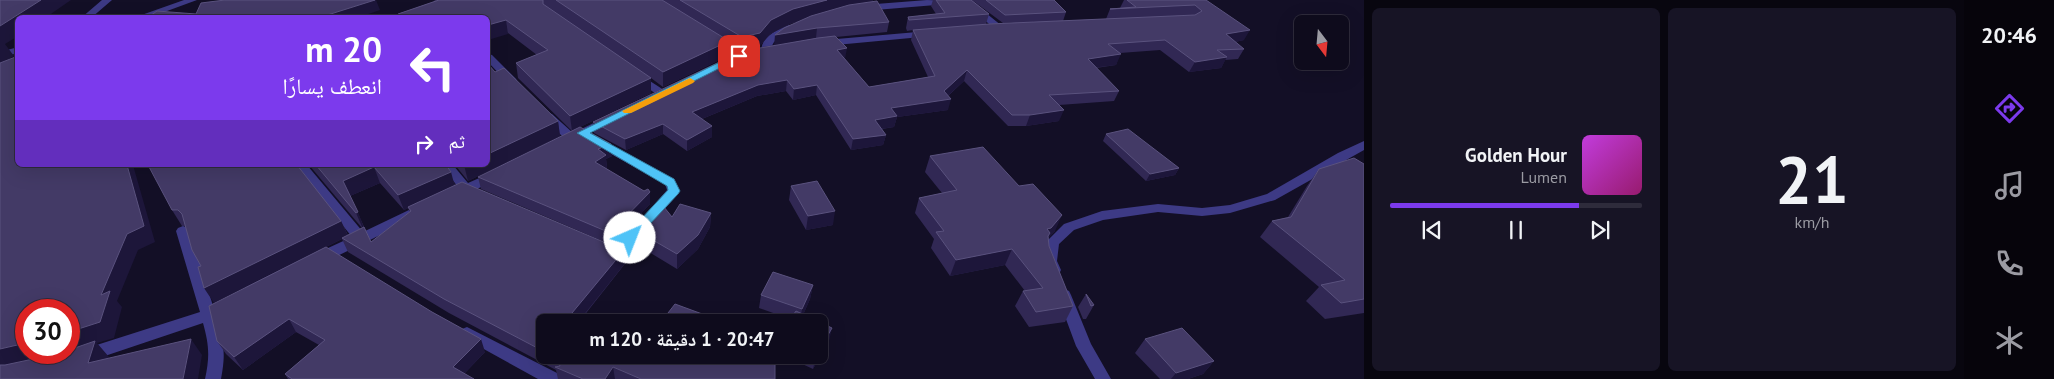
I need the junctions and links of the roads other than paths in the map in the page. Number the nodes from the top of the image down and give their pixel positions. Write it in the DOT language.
graph roads {
  1 [pos="108,0"];
  2 [pos="194,0"];
  3 [pos="856,8"];
  4 [pos="89,15"];
  5 [pos="146,15"];
  6 [pos="796,24"];
  7 [pos="977,29"];
  8 [pos="939,33"];
  9 [pos="706,36"];
  10 [pos="816,43"];
  11 [pos="781,48"];
  12 [pos="15,51"];
  13 [pos="765,51"];
  14 [pos="0,55"];
  15 [pos="739,56"];
  16 [pos="490,59"];
  17 [pos="722,65"];
  18 [pos="631,71"];
  19 [pos="522,91"];
  20 [pos="663,94"];
  21 [pos="543,111"];
  22 [pos="618,116"];
  23 [pos="572,138"];
  24 [pos="1364,145"];
  25 [pos="449,167"];
  26 [pos="303,168"];
  27 [pos="501,172"];
  28 [pos="466,189"];
  29 [pos="483,196"];
  30 [pos="448,197"];
  31 [pos="422,209"];
  32 [pos="642,226"];
  33 [pos="184,231"];
  34 [pos="360,238"];
  35 [pos="333,252"];
  36 [pos="350,262"];
  37 [pos="308,264"];
  38 [pos="233,302"];
  39 [pos="208,315"];
  40 [pos="451,324"];
  41 [pos="80,357"];
  42 [pos="213,379"];
  43 [pos="553,379"];
  44 [pos="1103,379"];
  1 -- 4 [label="street"];
  2 -- 5 [label="street"];
  3 -- 7 [label="street"];
  6 -- 13 [label="street"];
  8 -- 10 [label="street"];
  9 -- 15 [label="street"];
  11 -- 13 [label="street"];
  12 -- 14 [label="street"];
  13 -- 15 [label="street"];
  15 -- 17 [label="street"];
  16 -- 19 [label="street"];
  18 -- 20 [label="street"];
  21 -- 23 [label="street"];
  22 -- 23 [label="street"];
  23 -- 32 [label="street"];
  24 -- 44 [label="street"];
  25 -- 28 [label="street"];
  26 -- 34 [label="street"];
  27 -- 28 [label="street"];
  28 -- 29 [label="street"];
  28 -- 30 [label="street"];
  31 -- 34 [label="street"];
  33 -- 39 [label="street"];
  34 -- 35 [label="street"];
  35 -- 36 [label="street"];
  35 -- 37 [label="street"];
  38 -- 39 [label="street"];
  39 -- 41 [label="street"];
  39 -- 42 [label="street"];
  40 -- 43 [label="street"];
}
